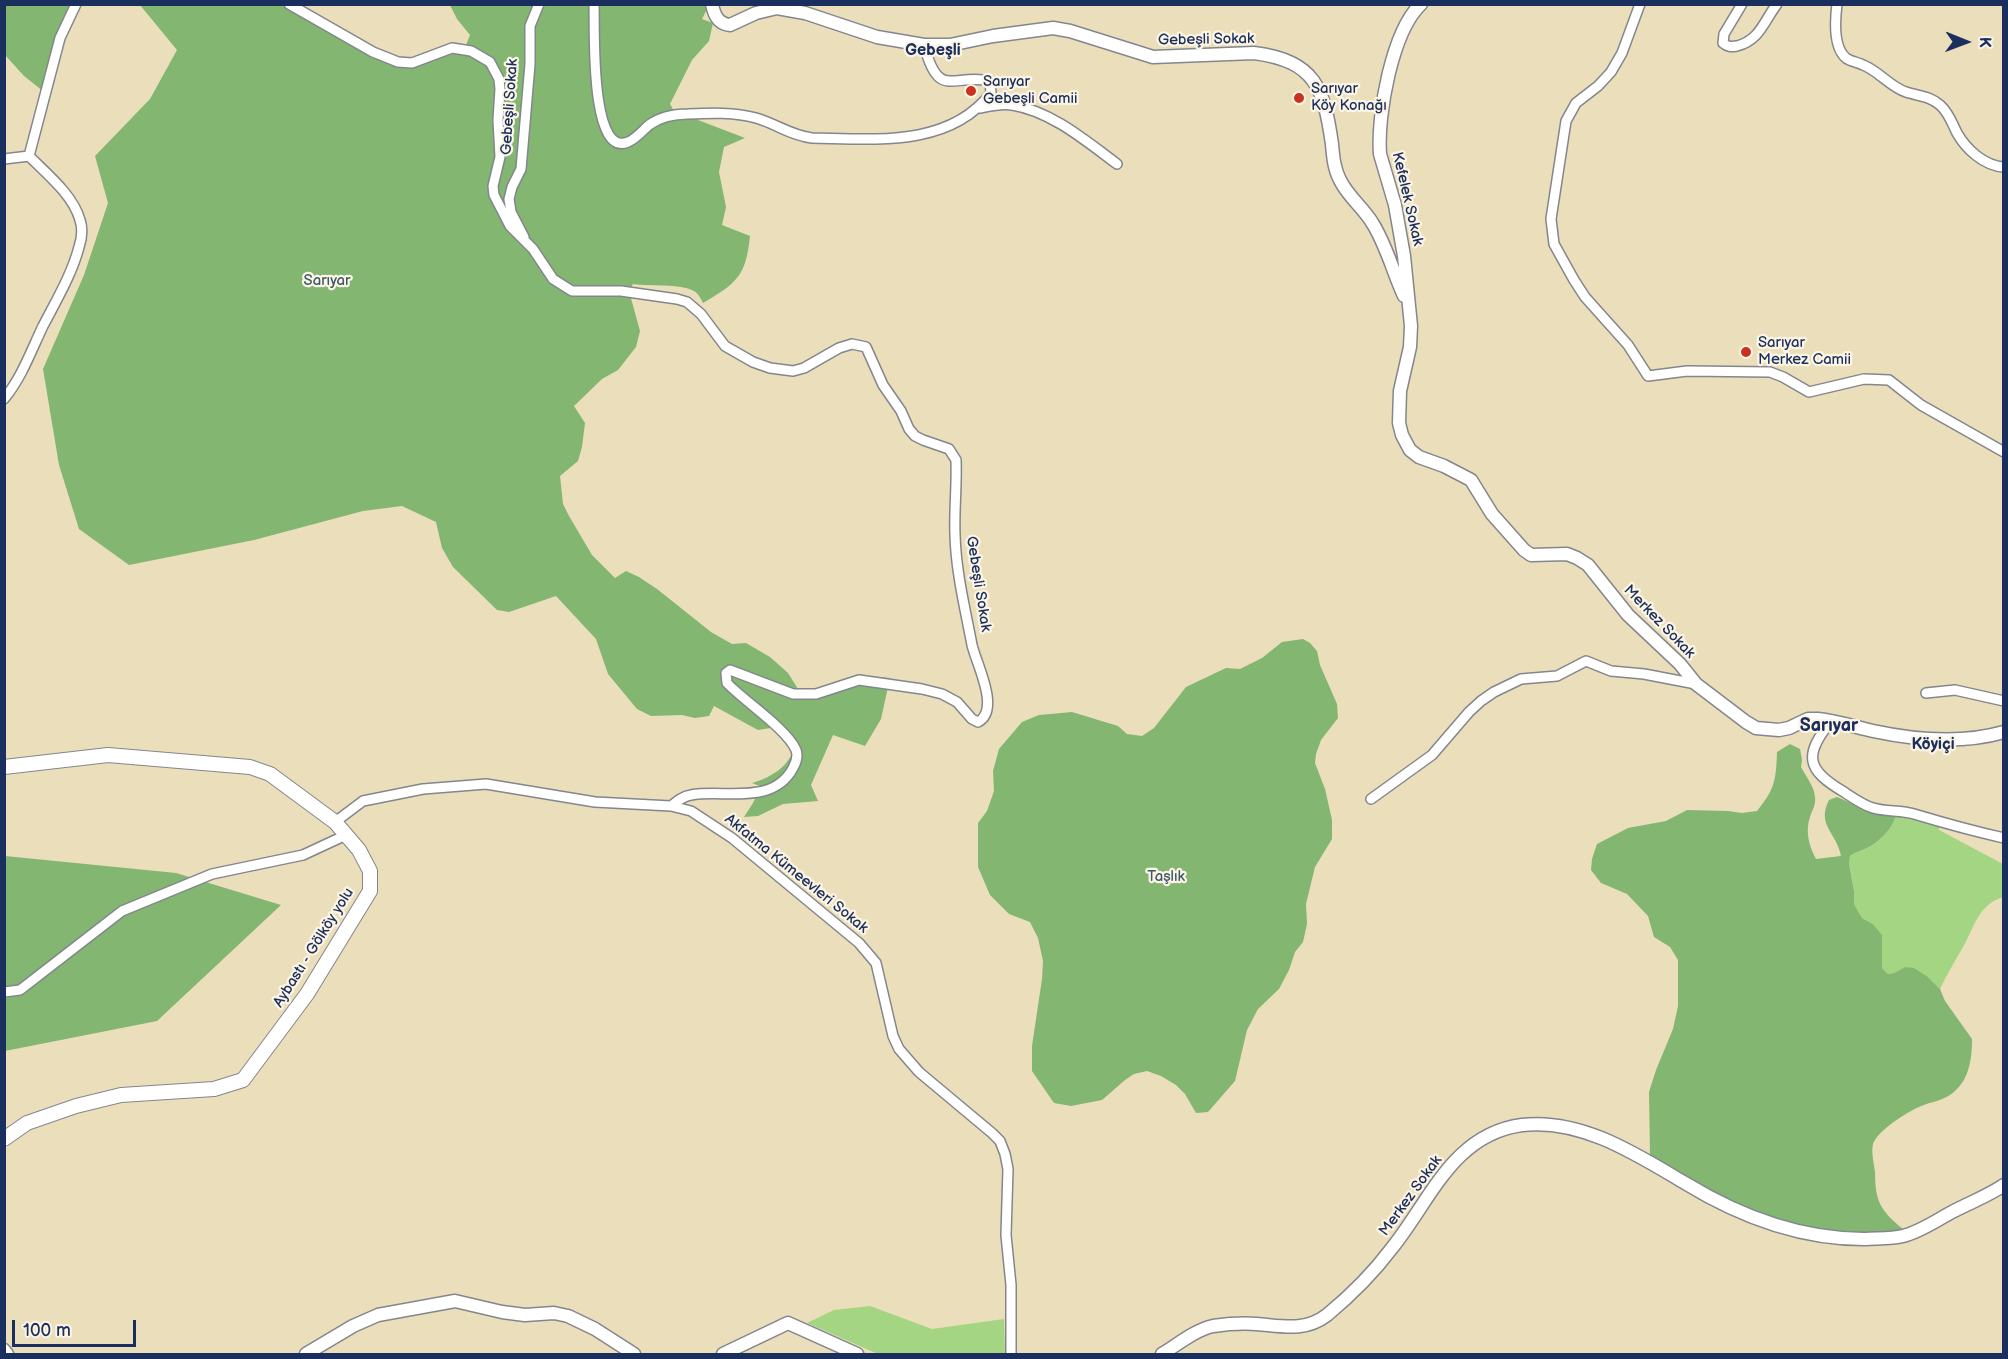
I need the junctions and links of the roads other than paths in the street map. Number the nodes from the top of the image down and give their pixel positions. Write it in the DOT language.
graph roads {
  1 [pos="76,4"];
  2 [pos="289,4"];
  3 [pos="538,4"];
  4 [pos="594,4"];
  5 [pos="712,4"];
  6 [pos="1421,4"];
  7 [pos="1640,4"];
  8 [pos="1742,4"];
  9 [pos="1777,4"];
  10 [pos="1837,4"];
  11 [pos="924,45"];
  12 [pos="976,109"];
  13 [pos="29,156"];
  14 [pos="4,159"];
  15 [pos="1117,164"];
  16 [pos="2004,167"];
  17 [pos="527,242"];
  18 [pos="1408,302"];
  19 [pos="4,399"];
  20 [pos="2004,452"];
  21 [pos="1696,684"];
  22 [pos="1926,693"];
  23 [pos="2004,700"];
  24 [pos="1832,720"];
  25 [pos="2004,732"];
  26 [pos="4,767"];
  27 [pos="1371,799"];
  28 [pos="670,806"];
  29 [pos="335,822"];
  30 [pos="346,836"];
  31 [pos="2004,838"];
  32 [pos="4,992"];
  33 [pos="4,1139"];
  34 [pos="2004,1185"];
  35 [pos="4,1350"];
  36 [pos="7,1354"];
  37 [pos="306,1354"];
  38 [pos="634,1354"];
  39 [pos="723,1354"];
  40 [pos="857,1354"];
  41 [pos="1011,1354"];
  42 [pos="1162,1354"];
  1 -- 13 [label="street"];
  2 -- 17 [label="street, Gebeşli Sokak"];
  3 -- 17 [label="street, Gebeşli Sokak"];
  4 -- 12 [label="street"];
  5 -- 11 [label="street, Gebeşli Sokak"];
  6 -- 18 [label="street, Kefelek Sokak"];
  7 -- 20 [label="street"];
  8 -- 9 [label="street"];
  10 -- 16 [label="street"];
  11 -- 12 [label="street"];
  11 -- 18 [label="street, Gebeşli Sokak"];
  12 -- 15 [label="street"];
  13 -- 14 [label="street"];
  13 -- 19 [label="street"];
  17 -- 28 [label="street, Gebeşli Sokak"];
  18 -- 21 [label="street, Merkez Sokak"];
  21 -- 24 [label="street, Merkez Sokak"];
  21 -- 27 [label="street, Merkez Sokak"];
  22 -- 23 [label="street"];
  24 -- 25 [label="street, Merkez Sokak"];
  24 -- 31 [label="street"];
  26 -- 29 [label="main road, Aybastı - Gölköy yolu"];
  28 -- 29 [label="street, Akfatma Kümeevleri Sokak"];
  28 -- 41 [label="street, Akfatma Kümeevleri Sokak"];
  29 -- 30 [label="main road, Aybastı - Gölköy yolu"];
  30 -- 32 [label="street"];
  30 -- 33 [label="main road, Aybastı - Gölköy yolu"];
  34 -- 42 [label="street, Merkez Sokak"];
  35 -- 36 [label="street"];
  37 -- 38 [label="street"];
  39 -- 40 [label="street"];
}
